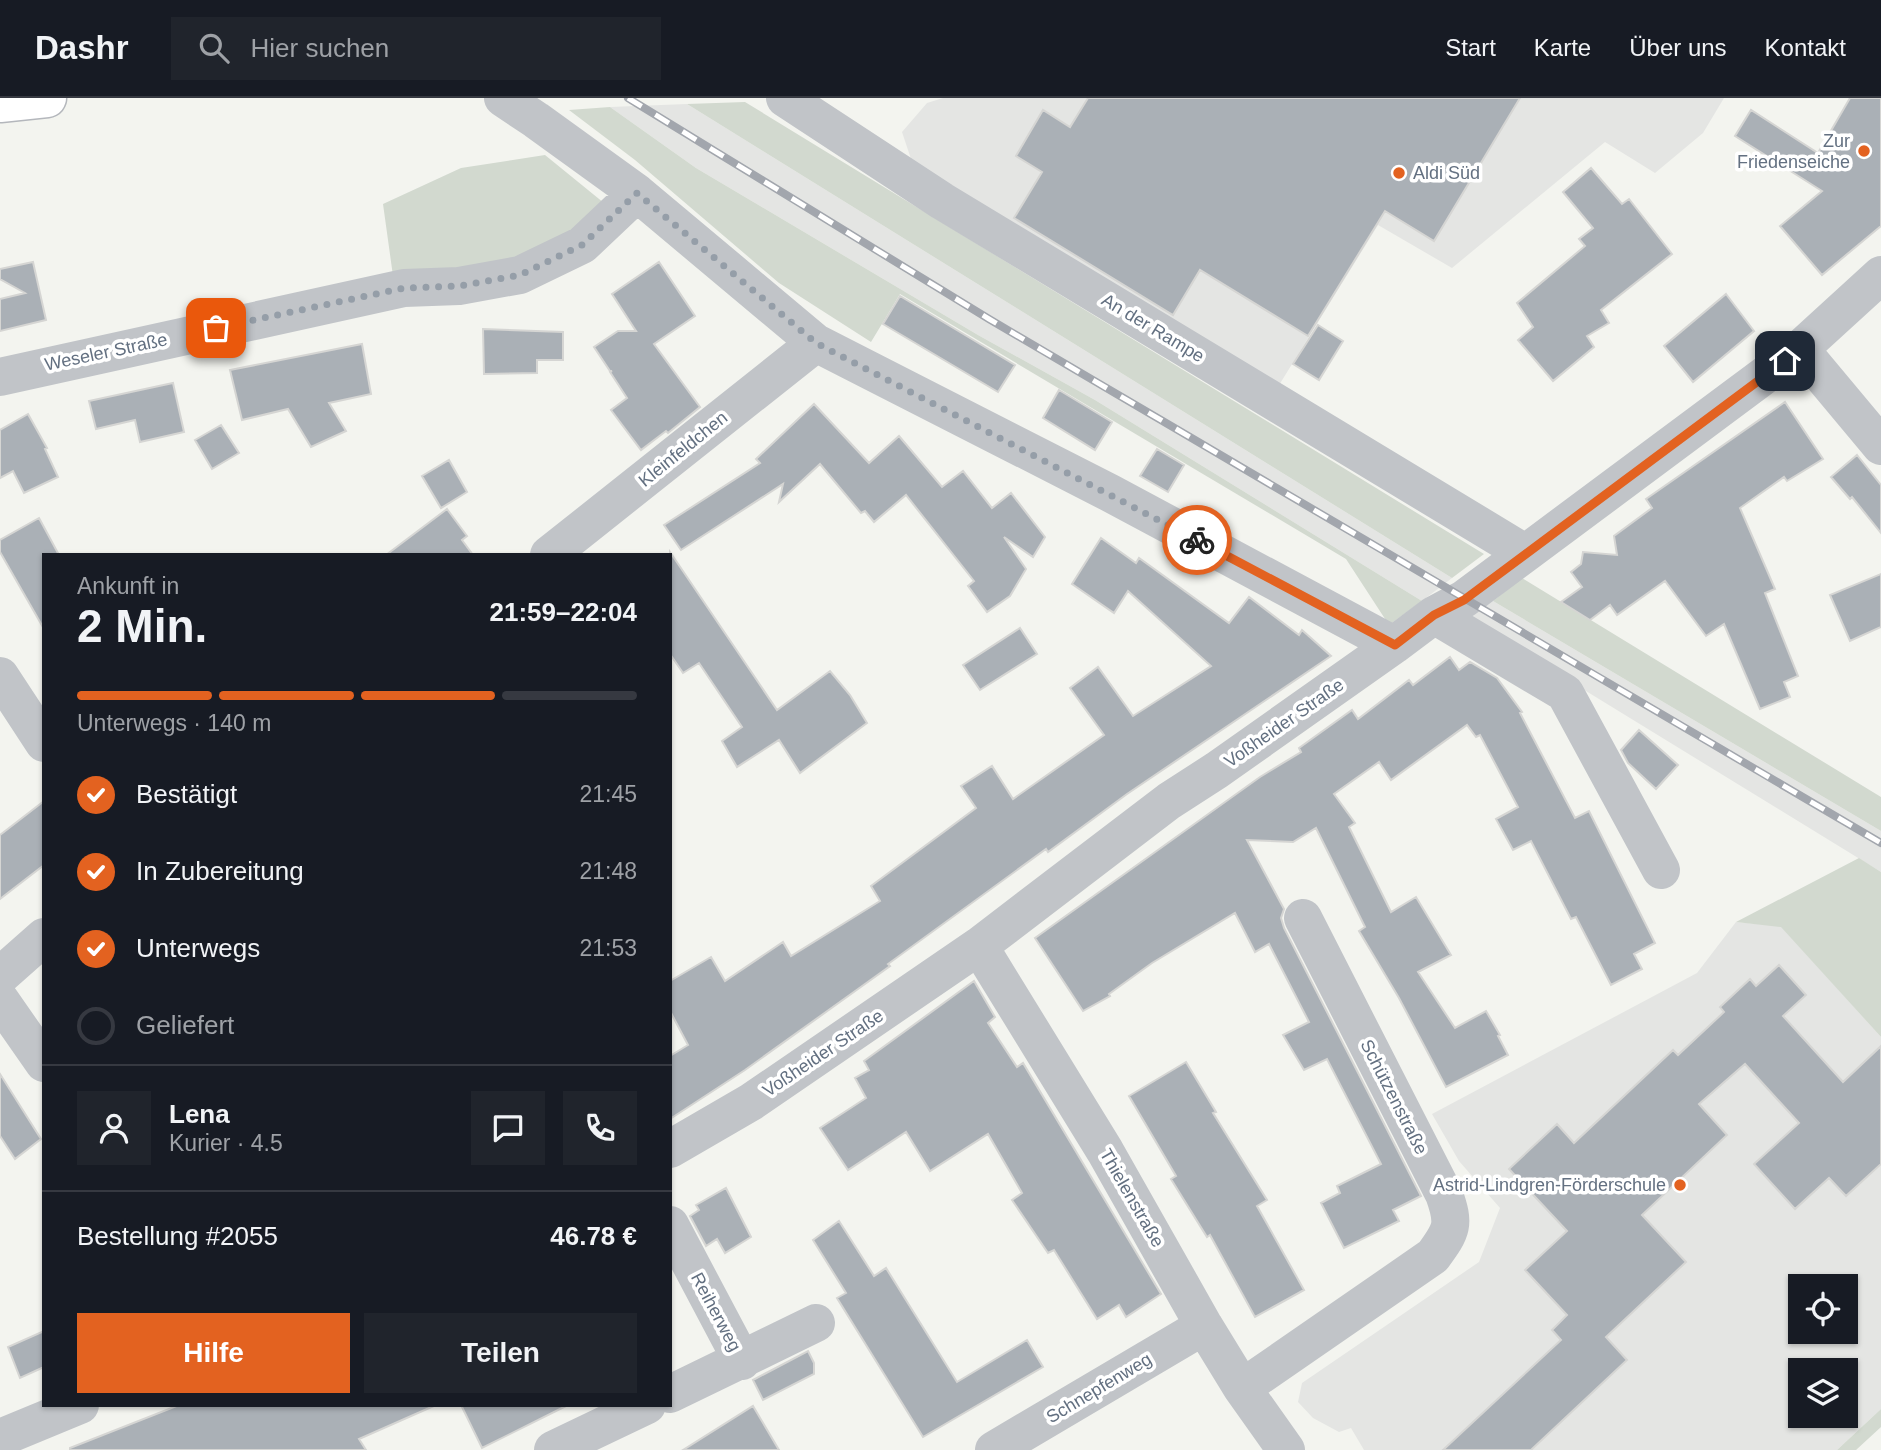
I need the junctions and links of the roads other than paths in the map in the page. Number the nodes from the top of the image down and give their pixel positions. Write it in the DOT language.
graph roads {
  1 [pos="47,98"];
  2 [pos="503,98"];
  3 [pos="785,98"];
  4 [pos="0,103"];
  5 [pos="637,193"];
  6 [pos="1881,275"];
  7 [pos="816,343"];
  8 [pos="1800,349"];
  9 [pos="0,377"];
  10 [pos="1881,446"];
  11 [pos="552,553"];
  12 [pos="1525,553"];
  13 [pos="1434,615"];
  14 [pos="1395,645"];
  15 [pos="0,676"];
  16 [pos="42,740"];
  17 [pos="1661,870"];
  18 [pos="1303,918"];
  19 [pos="42,939"];
  20 [pos="979,946"];
  21 [pos="0,976"];
  22 [pos="0,1000"];
  23 [pos="42,1060"];
  24 [pos="672,1148"];
  25 [pos="672,1229"];
  26 [pos="816,1323"];
  27 [pos="1204,1326"];
  28 [pos="742,1361"];
  29 [pos="1242,1388"];
  30 [pos="672,1393"];
  31 [pos="75,1407"];
  32 [pos="643,1407"];
  33 [pos="0,1438"];
  34 [pos="553,1450"];
  35 [pos="994,1450"];
  36 [pos="1286,1450"];
  1 -- 4 [label="main road"];
  2 -- 5 [label="street"];
  3 -- 12 [label="street, An der Rampe"];
  5 -- 7 [label="street"];
  5 -- 9 [label="street, Weseler Straße"];
  6 -- 8 [label="street, Voßheider Straße"];
  7 -- 11 [label="street, Kleinfeldchen"];
  7 -- 14 [label="street"];
  8 -- 10 [label="street"];
  8 -- 12 [label="street, Voßheider Straße"];
  12 -- 13 [label="street, Voßheider Straße"];
  13 -- 14 [label="street, Voßheider Straße"];
  13 -- 17 [label="street"];
  14 -- 20 [label="street, Voßheider Straße"];
  15 -- 16 [label="street"];
  18 -- 29 [label="street, Schützenstraße"];
  19 -- 21 [label="street"];
  20 -- 24 [label="street, Voßheider Straße"];
  20 -- 27 [label="street, Thielenstraße"];
  22 -- 23 [label="street"];
  25 -- 28 [label="street, Reiherweg"];
  26 -- 28 [label="street, Reiherweg"];
  27 -- 29 [label="street, Thielenstraße"];
  27 -- 35 [label="street, Schnepfenweg"];
  28 -- 30 [label="street, Reiherweg"];
  29 -- 36 [label="street, Thielenstraße"];
  31 -- 33 [label="street"];
  32 -- 34 [label="street"];
}
